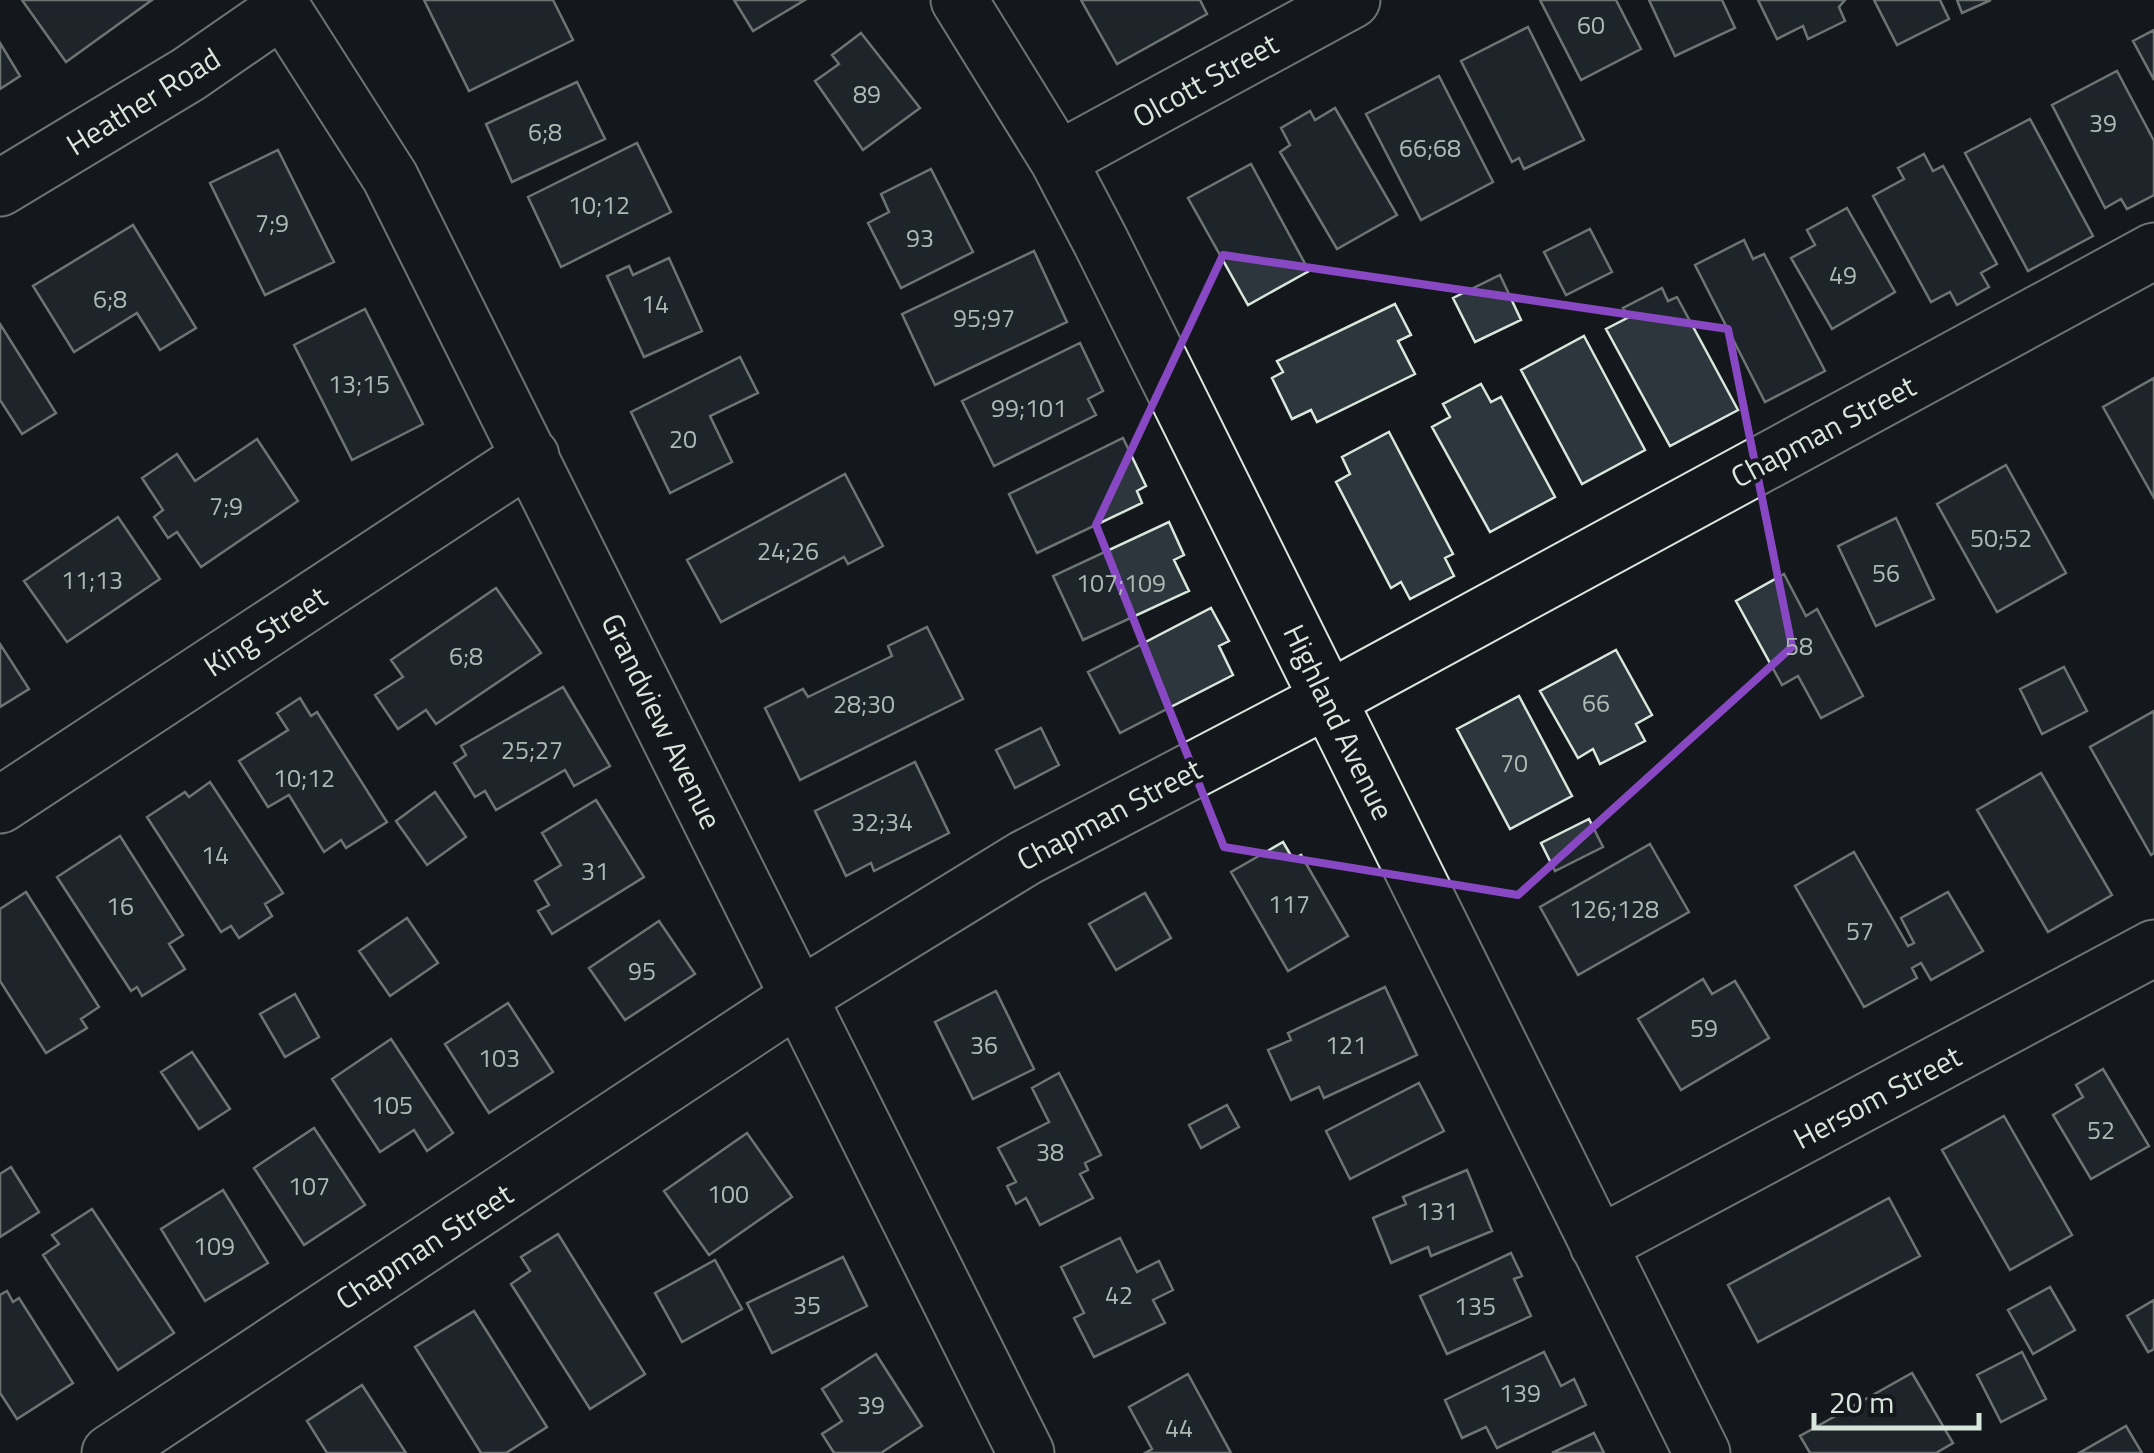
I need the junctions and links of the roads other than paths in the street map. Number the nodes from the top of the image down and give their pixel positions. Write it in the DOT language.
graph roads {
  1 [pos="959,0"];
  2 [pos="1352,0"];
  3 [pos="280,4"];
  4 [pos="1058,160"];
  5 [pos="0,188"];
  6 [pos="2154,252"];
  7 [pos="531,456"];
  8 [pos="1327,700"];
  9 [pos="0,805"];
  10 [pos="2154,948"];
  11 [pos="799,997"];
  12 [pos="1598,1244"];
  13 [pos="110,1453"];
  14 [pos="1026,1453"];
  15 [pos="1702,1453"];
  1 -- 4 [label="street, Highland Avenue"];
  2 -- 4 [label="street, Olcott Street"];
  3 -- 5 [label="street, Heather Road"];
  3 -- 7 [label="street, Grandview Avenue"];
  4 -- 8 [label="street, Highland Avenue"];
  6 -- 8 [label="street, Chapman Street"];
  7 -- 9 [label="street, King Street"];
  7 -- 11 [label="street, Grandview Avenue"];
  8 -- 11 [label="street, Chapman Street"];
  8 -- 12 [label="street, Highland Avenue"];
  10 -- 12 [label="street, Hersom Street"];
  11 -- 13 [label="street, Chapman Street"];
  11 -- 14 [label="street, Grandview Avenue"];
  12 -- 15 [label="street, Highland Avenue"];
}
